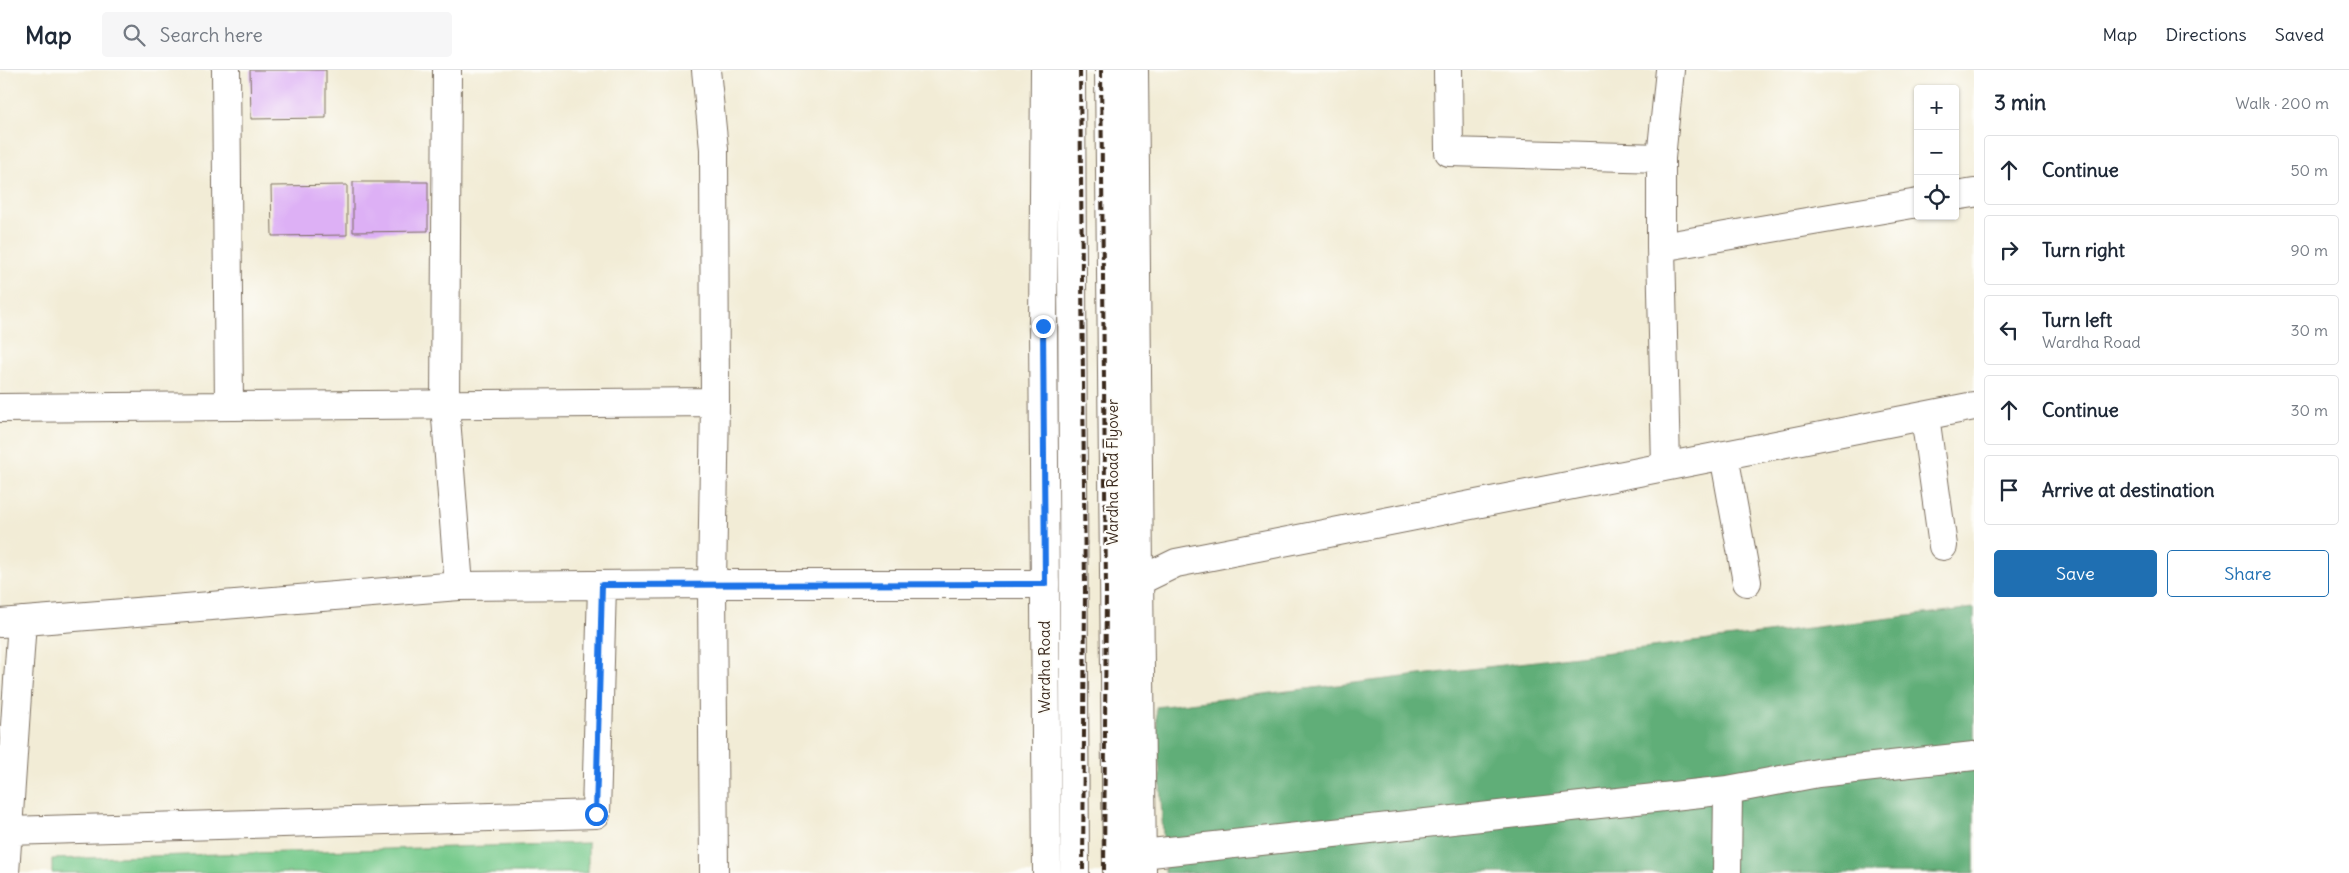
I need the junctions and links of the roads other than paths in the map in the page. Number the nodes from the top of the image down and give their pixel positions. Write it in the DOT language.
graph roads {
  1 [pos="447,70"];
  2 [pos="706,70"];
  3 [pos="1045,70"];
  4 [pos="1071,70"];
  5 [pos="1110,70"];
  6 [pos="1134,70"];
  7 [pos="1448,70"];
  8 [pos="1670,70"];
  9 [pos="219,72"];
  10 [pos="1661,158"];
  11 [pos="1974,193"];
  12 [pos="1959,195"];
  13 [pos="1914,204"];
  14 [pos="1661,247"];
  15 [pos="715,402"];
  16 [pos="445,405"];
  17 [pos="229,406"];
  18 [pos="1974,406"];
  19 [pos="0,408"];
  20 [pos="1925,416"];
  21 [pos="1724,455"];
  22 [pos="1666,466"];
  23 [pos="1944,546"];
  24 [pos="1139,581"];
  25 [pos="1747,582"];
  26 [pos="712,584"];
  27 [pos="1045,584"];
  28 [pos="602,585"];
  29 [pos="458,586"];
  30 [pos="11,622"];
  31 [pos="1974,756"];
  32 [pos="1728,790"];
  33 [pos="8,831"];
  34 [pos="1142,864"];
  35 [pos="5,873"];
  36 [pos="714,873"];
  37 [pos="1047,873"];
  38 [pos="1075,873"];
  39 [pos="1117,873"];
  40 [pos="1727,873"];
  1 -- 16 [label="main road"];
  2 -- 15 [label="main road"];
  3 -- 27 [label="main road, Wardha Road"];
  4 -- 38 [label="main road"];
  5 -- 39 [label="main road, Wardha Road Flyover"];
  6 -- 24 [label="main road"];
  7 -- 10 [label="main road"];
  8 -- 10 [label="main road"];
  9 -- 17 [label="main road"];
  10 -- 14 [label="main road"];
  11 -- 12 [label="main road"];
  13 -- 14 [label="main road"];
  14 -- 22 [label="main road"];
  15 -- 16 [label="main road"];
  15 -- 26 [label="main road"];
  16 -- 17 [label="main road"];
  16 -- 29 [label="main road"];
  17 -- 19 [label="main road"];
  18 -- 20 [label="main road"];
  20 -- 21 [label="main road"];
  20 -- 23 [label="main road"];
  21 -- 22 [label="main road"];
  21 -- 25 [label="main road"];
  22 -- 24 [label="main road"];
  24 -- 34 [label="main road"];
  26 -- 27 [label="main road"];
  26 -- 28 [label="main road"];
  26 -- 36 [label="main road"];
  27 -- 37 [label="main road, Wardha Road"];
  28 -- 29 [label="main road"];
  28 -- 33 [label="main road"];
  29 -- 30 [label="main road"];
  30 -- 33 [label="main road"];
  31 -- 32 [label="main road"];
  32 -- 34 [label="main road"];
  32 -- 40 [label="main road"];
  33 -- 35 [label="main road"];
}
